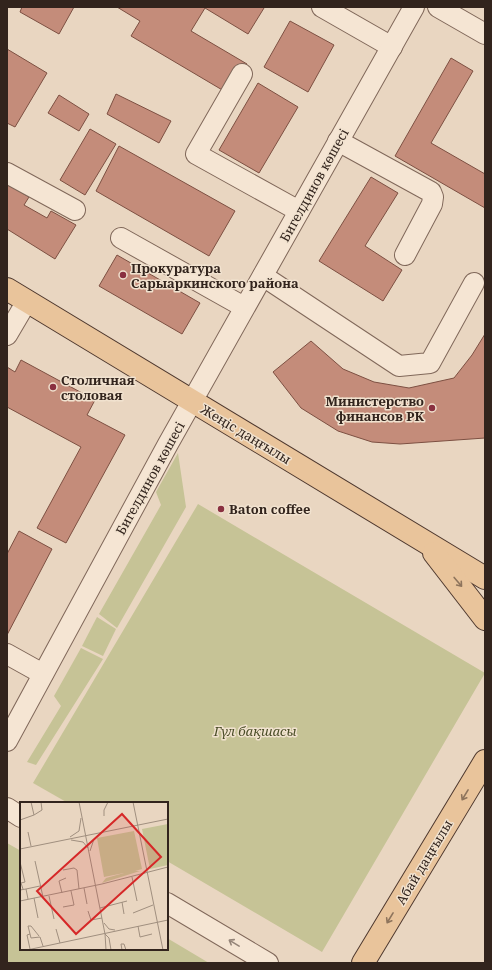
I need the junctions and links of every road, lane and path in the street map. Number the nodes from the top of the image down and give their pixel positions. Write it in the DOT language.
graph roads {
  1 [pos="322,7"];
  2 [pos="414,7"];
  3 [pos="438,7"];
  4 [pos="485,34"];
  5 [pos="392,47"];
  6 [pos="242,74"];
  7 [pos="338,141"];
  8 [pos="7,173"];
  9 [pos="75,210"];
  10 [pos="299,211"];
  11 [pos="122,238"];
  12 [pos="405,256"];
  13 [pos="263,276"];
  14 [pos="474,283"];
  15 [pos="7,289"];
  16 [pos="27,301"];
  17 [pos="244,307"];
  18 [pos="7,335"];
  19 [pos="191,402"];
  20 [pos="424,541"];
  21 [pos="458,561"];
  22 [pos="485,565"];
  23 [pos="485,578"];
  24 [pos="485,619"];
  25 [pos="7,654"];
  26 [pos="43,674"];
  27 [pos="7,742"];
  28 [pos="485,761"];
  29 [pos="7,808"];
  30 [pos="20,816"];
  31 [pos="168,904"];
  32 [pos="268,963"];
  33 [pos="363,963"];
  1 -- 5 [label="street"];
  2 -- 5 [label="street, Бигелдинов көшесі"];
  3 -- 4 [label="street"];
  5 -- 7 [label="street, Бигелдинов көшесі"];
  6 -- 10 [label="street"];
  7 -- 10 [label="street, Бигелдинов көшесі"];
  7 -- 12 [label="street"];
  8 -- 9 [label="street"];
  10 -- 13 [label="street, Бигелдинов көшесі"];
  11 -- 17 [label="street"];
  13 -- 14 [label="street"];
  13 -- 17 [label="street, Бигелдинов көшесі"];
  15 -- 16 [label="main road, Жеңіс даңғылы"];
  16 -- 18 [label="street"];
  16 -- 19 [label="main road, Жеңіс даңғылы"];
  17 -- 19 [label="street, Бигелдинов көшесі"];
  19 -- 20 [label="main road, Жеңіс даңғылы"];
  19 -- 26 [label="street, Бигелдинов көшесі"];
  20 -- 21 [label="main road, Жеңіс даңғылы"];
  20 -- 24 [label="main road, one-way"];
  21 -- 22 [label="main road"];
  21 -- 23 [label="main road, Жеңіс даңғылы"];
  25 -- 26 [label="street"];
  26 -- 27 [label="street, Бигелдинов көшесі"];
  28 -- 33 [label="main road, Абай даңғылы, one-way"];
  29 -- 30 [label="street"];
  32 -- 31 [label="street, one-way"];
}
